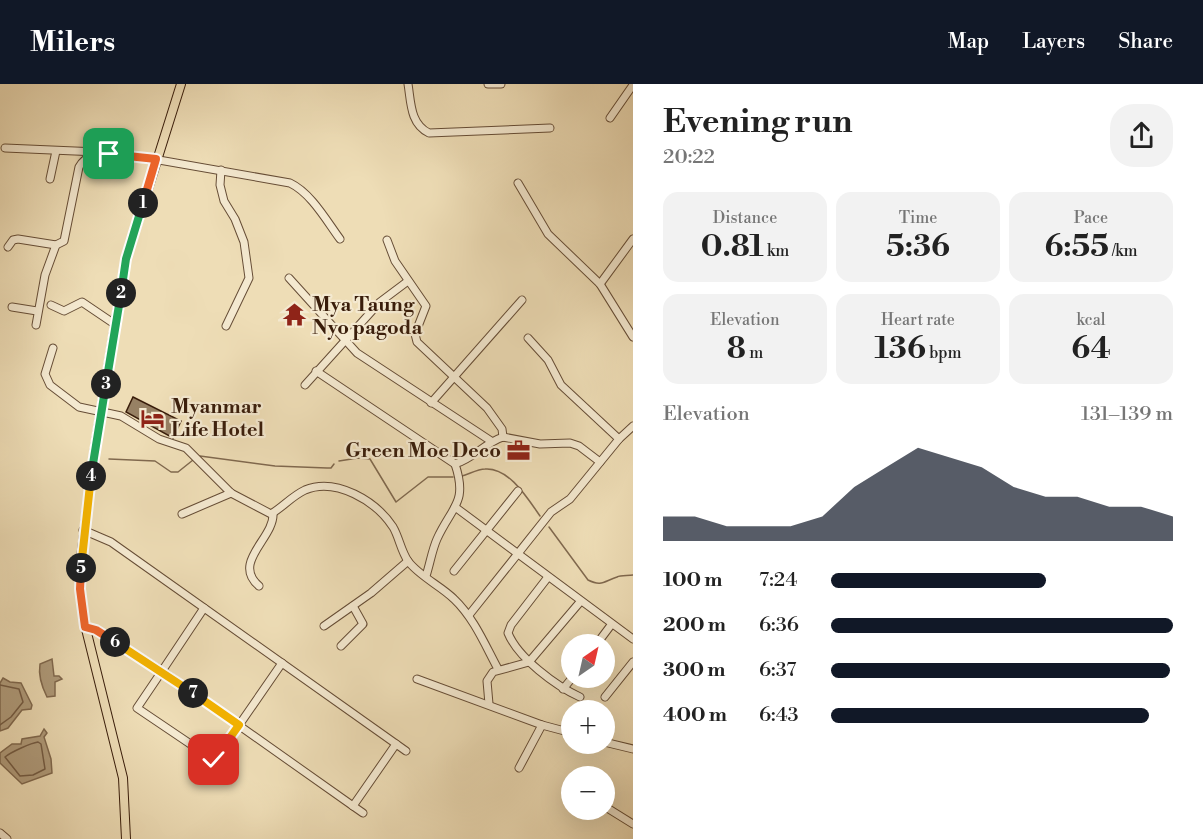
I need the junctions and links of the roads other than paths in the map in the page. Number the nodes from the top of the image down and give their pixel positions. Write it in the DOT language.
graph roads {
  1 [pos="181,84"];
  2 [pos="408,84"];
  3 [pos="488,84"];
  4 [pos="501,84"];
  5 [pos="633,85"];
  6 [pos="610,118"];
  7 [pos="550,128"];
  8 [pos="5,148"];
  9 [pos="56,151"];
  10 [pos="109,154"];
  11 [pos="156,159"];
  12 [pos="221,170"];
  13 [pos="50,179"];
  14 [pos="518,183"];
  15 [pos="340,239"];
  16 [pos="633,239"];
  17 [pos="387,240"];
  18 [pos="56,245"];
  19 [pos="8,247"];
  20 [pos="290,278"];
  21 [pos="408,281"];
  22 [pos="600,284"];
  23 [pos="522,300"];
  24 [pos="51,305"];
  25 [pos="12,307"];
  26 [pos="37,311"];
  27 [pos="36,325"];
  28 [pos="116,325"];
  29 [pos="226,326"];
  30 [pos="633,337"];
  31 [pos="528,338"];
  32 [pos="344,340"];
  33 [pos="53,348"];
  34 [pos="316,371"];
  35 [pos="454,378"];
  36 [pos="305,385"];
  37 [pos="431,403"];
  38 [pos="102,411"];
  39 [pos="633,426"];
  40 [pos="503,437"];
  41 [pos="619,439"];
  42 [pos="491,441"];
  43 [pos="600,462"];
  44 [pos="455,464"];
  45 [pos="518,491"];
  46 [pos="231,493"];
  47 [pos="455,507"];
  48 [pos="273,513"];
  49 [pos="182,514"];
  50 [pos="83,530"];
  51 [pos="486,530"];
  52 [pos="519,555"];
  53 [pos="408,561"];
  54 [pos="454,571"];
  55 [pos="426,576"];
  56 [pos="548,577"];
  57 [pos="259,586"];
  58 [pos="580,602"];
  59 [pos="353,606"];
  60 [pos="204,608"];
  61 [pos="469,615"];
  62 [pos="611,624"];
  63 [pos="324,626"];
  64 [pos="85,627"];
  65 [pos="604,634"];
  66 [pos="633,639"];
  67 [pos="341,646"];
  68 [pos="529,662"];
  69 [pos="633,662"];
  70 [pos="282,663"];
  71 [pos="498,669"];
  72 [pos="162,671"];
  73 [pos="417,679"];
  74 [pos="563,689"];
  75 [pos="580,697"];
  76 [pos="605,697"];
  77 [pos="489,704"];
  78 [pos="239,725"];
  79 [pos="542,725"];
  80 [pos="561,730"];
  81 [pos="396,744"];
  82 [pos="615,745"];
  83 [pos="633,749"];
  84 [pos="406,751"];
  85 [pos="519,768"];
  86 [pos="353,806"];
  87 [pos="363,813"];
  88 [pos="615,813"];
  89 [pos="633,824"];
  90 [pos="0,833"];
  91 [pos="7,839"];
  92 [pos="126,839"];
  1 -- 11 [label="main road"];
  2 -- 7 [label="street"];
  3 -- 4 [label="street"];
  5 -- 6 [label="street"];
  8 -- 9 [label="street"];
  9 -- 10 [label="street"];
  9 -- 13 [label="street"];
  10 -- 11 [label="street"];
  10 -- 18 [label="street"];
  11 -- 12 [label="street"];
  11 -- 28 [label="main road"];
  12 -- 15 [label="street"];
  12 -- 29 [label="street"];
  14 -- 22 [label="street"];
  16 -- 22 [label="street"];
  17 -- 21 [label="street"];
  18 -- 19 [label="street"];
  18 -- 26 [label="street"];
  20 -- 32 [label="street"];
  21 -- 32 [label="street"];
  21 -- 35 [label="street"];
  22 -- 30 [label="street"];
  23 -- 35 [label="street"];
  24 -- 28 [label="street"];
  25 -- 26 [label="street"];
  26 -- 27 [label="street"];
  28 -- 38 [label="main road"];
  31 -- 41 [label="street"];
  32 -- 34 [label="street"];
  32 -- 37 [label="street"];
  33 -- 38 [label="street"];
  34 -- 36 [label="street"];
  34 -- 44 [label="street"];
  35 -- 37 [label="street"];
  35 -- 40 [label="street"];
  37 -- 42 [label="street"];
  38 -- 46 [label="street"];
  38 -- 50 [label="main road"];
  39 -- 41 [label="street"];
  40 -- 42 [label="street"];
  40 -- 43 [label="street"];
  41 -- 43 [label="street"];
  42 -- 44 [label="street"];
  43 -- 52 [label="street"];
  44 -- 47 [label="street"];
  45 -- 51 [label="street"];
  46 -- 48 [label="street"];
  46 -- 49 [label="street"];
  47 -- 51 [label="street"];
  47 -- 55 [label="street"];
  48 -- 53 [label="street"];
  48 -- 57 [label="street"];
  50 -- 60 [label="street"];
  50 -- 64 [label="main road"];
  51 -- 52 [label="street"];
  51 -- 54 [label="street"];
  52 -- 56 [label="street"];
  52 -- 61 [label="street"];
  53 -- 55 [label="street"];
  53 -- 59 [label="street"];
  55 -- 61 [label="street"];
  56 -- 58 [label="street"];
  56 -- 68 [label="street"];
  58 -- 62 [label="street"];
  58 -- 68 [label="street"];
  59 -- 63 [label="street"];
  59 -- 67 [label="street"];
  60 -- 70 [label="street"];
  60 -- 72 [label="street"];
  61 -- 71 [label="street"];
  62 -- 65 [label="street"];
  62 -- 66 [label="street"];
  64 -- 72 [label="street"];
  64 -- 92 [label="main road"];
  68 -- 71 [label="street"];
  68 -- 74 [label="street"];
  69 -- 76 [label="street"];
  70 -- 78 [label="street"];
  70 -- 81 [label="street"];
  71 -- 77 [label="street"];
  72 -- 78 [label="street"];
  72 -- 78 [label="street"];
  73 -- 77 [label="street"];
  74 -- 75 [label="street"];
  77 -- 79 [label="street"];
  78 -- 86 [label="street"];
  79 -- 80 [label="street"];
  79 -- 85 [label="street"];
  81 -- 84 [label="street"];
  81 -- 86 [label="street"];
  82 -- 83 [label="street"];
  86 -- 87 [label="street"];
  88 -- 89 [label="street"];
  90 -- 91 [label="street"];
}
